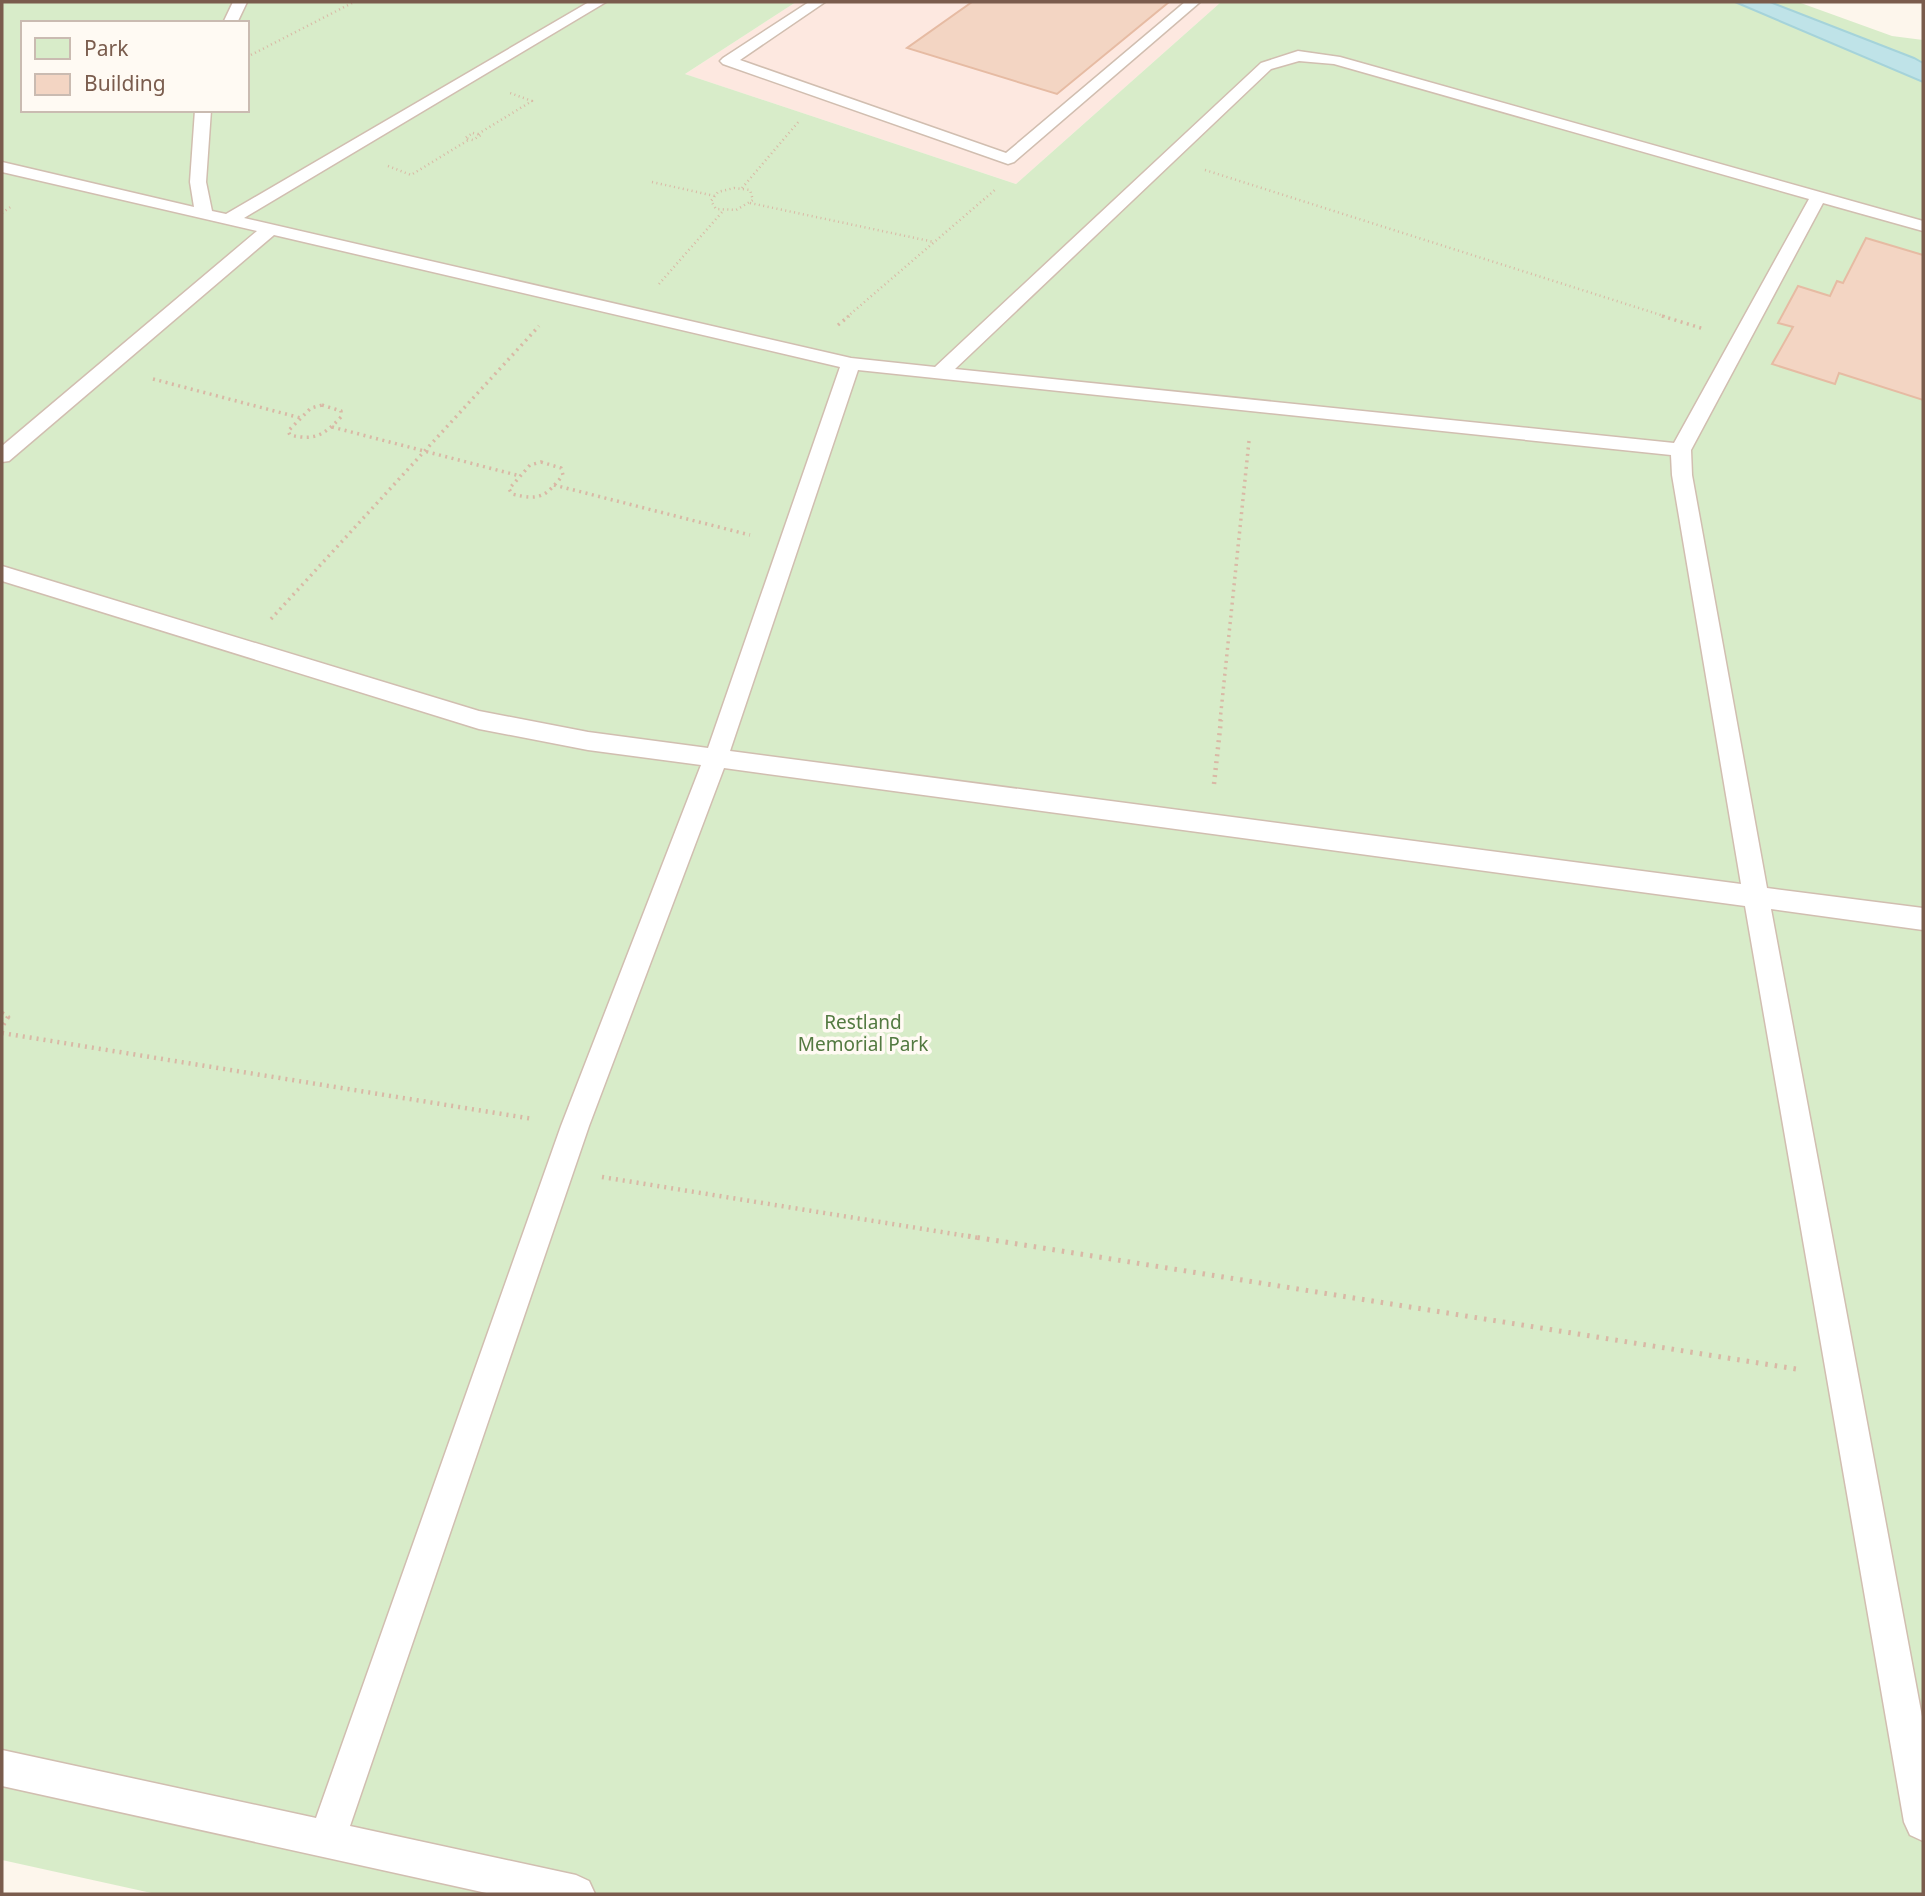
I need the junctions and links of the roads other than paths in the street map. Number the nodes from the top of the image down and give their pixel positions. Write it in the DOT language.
graph roads {
  1 [pos="240,2"];
  2 [pos="599,2"];
  3 [pos="817,2"];
  4 [pos="1193,2"];
  5 [pos="231,21"];
  6 [pos="203,112"];
  7 [pos="2,167"];
  8 [pos="1818,197"];
  9 [pos="204,213"];
  10 [pos="230,219"];
  11 [pos="1923,226"];
  12 [pos="272,228"];
  13 [pos="851,364"];
  14 [pos="941,372"];
  15 [pos="1681,450"];
  16 [pos="2,456"];
  17 [pos="2,573"];
  18 [pos="716,758"];
  19 [pos="1754,896"];
  20 [pos="1923,919"];
  21 [pos="2,1768"];
  22 [pos="1923,1822"];
  23 [pos="327,1839"];
  24 [pos="576,1894"];
  1 -- 5 [label="lane"];
  2 -- 10 [label="lane"];
  3 -- 4 [label="lane"];
  6 -- 9 [label="lane"];
  7 -- 9 [label="lane"];
  8 -- 11 [label="lane"];
  8 -- 14 [label="lane"];
  8 -- 15 [label="lane"];
  9 -- 10 [label="lane"];
  10 -- 12 [label="lane"];
  12 -- 13 [label="lane"];
  12 -- 16 [label="lane"];
  13 -- 14 [label="lane"];
  13 -- 18 [label="lane"];
  14 -- 15 [label="lane"];
  15 -- 19 [label="lane"];
  17 -- 18 [label="lane"];
  18 -- 19 [label="lane"];
  18 -- 23 [label="lane"];
  19 -- 20 [label="lane"];
  19 -- 22 [label="lane"];
  21 -- 23 [label="lane"];
  23 -- 24 [label="lane"];
}
